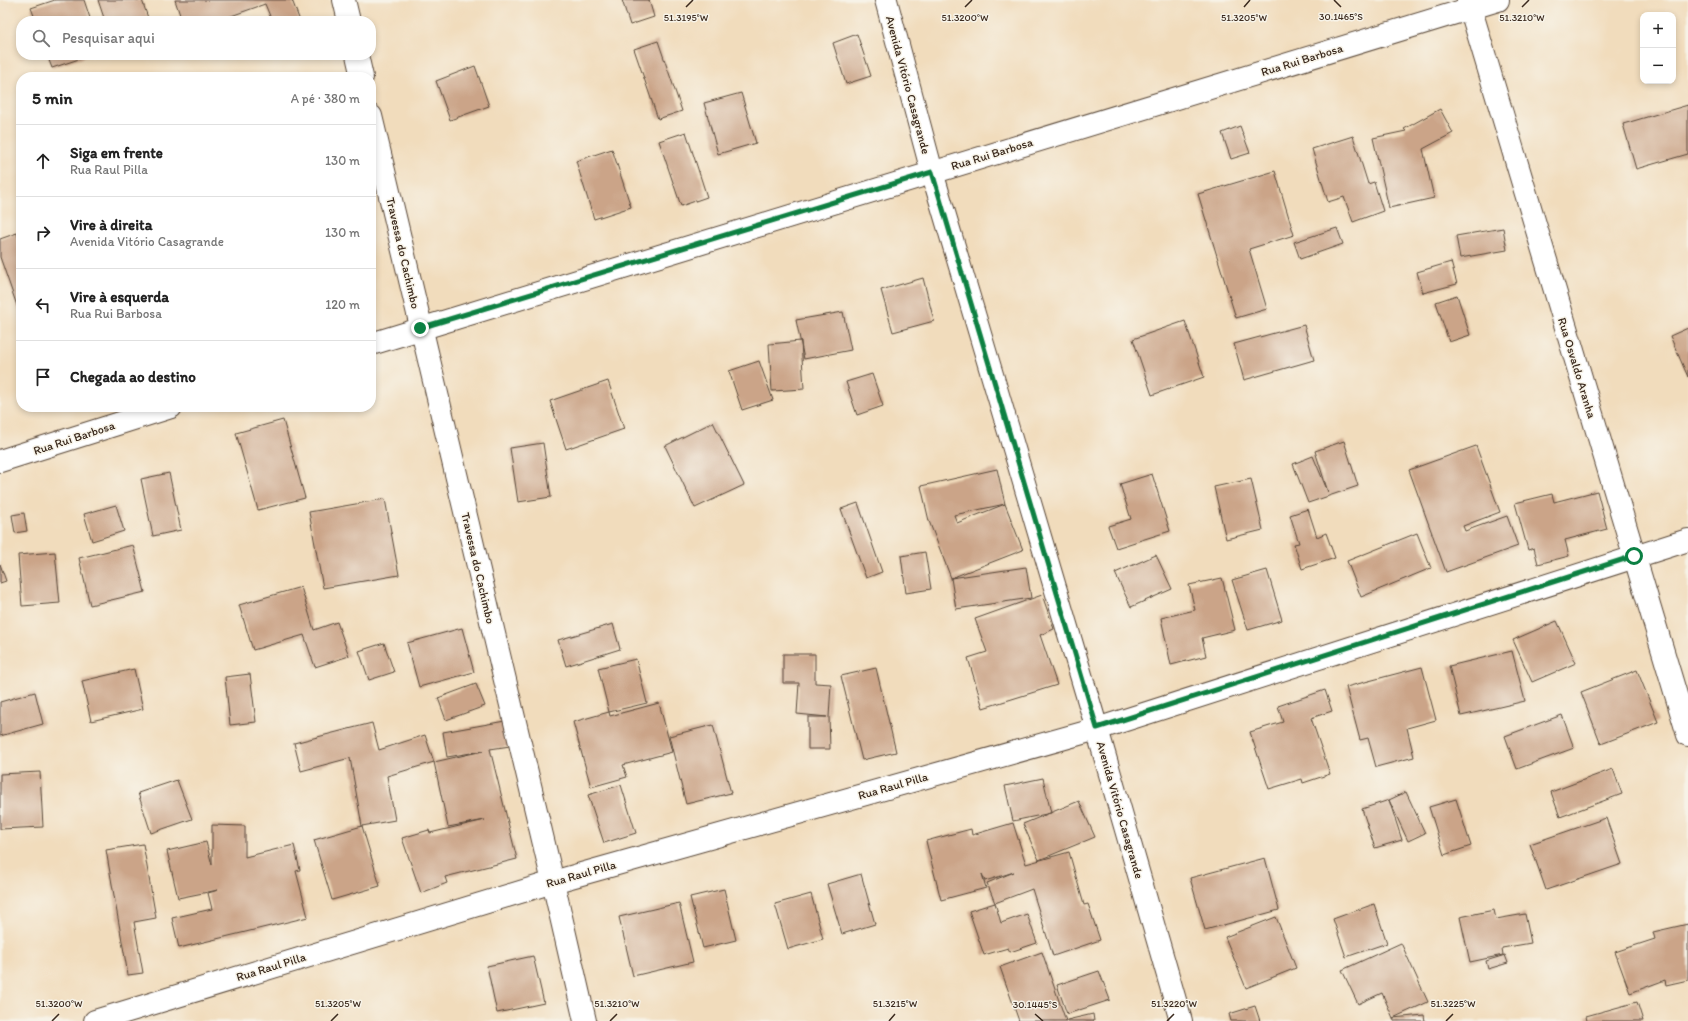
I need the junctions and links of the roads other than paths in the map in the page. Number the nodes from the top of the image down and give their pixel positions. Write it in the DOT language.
graph roads {
  1 [pos="344,0"];
  2 [pos="886,0"];
  3 [pos="1498,0"];
  4 [pos="1469,4"];
  5 [pos="348,16"];
  6 [pos="358,60"];
  7 [pos="361,72"];
  8 [pos="376,138"];
  9 [pos="932,172"];
  10 [pos="420,328"];
  11 [pos="376,342"];
  12 [pos="154,412"];
  13 [pos="0,461"];
  14 [pos="1688,540"];
  15 [pos="1634,556"];
  16 [pos="1097,728"];
  17 [pos="1688,736"];
  18 [pos="553,882"];
  19 [pos="104,1020"];
  20 [pos="584,1021"];
  21 [pos="1181,1021"];
  1 -- 5 [label="street"];
  2 -- 9 [label="street, Avenida Vitório Casagrande"];
  3 -- 4 [label="street, Rua Rui Barbosa"];
  4 -- 9 [label="street, Rua Rui Barbosa"];
  4 -- 15 [label="street, Rua Osvaldo Aranha"];
  6 -- 7 [label="street"];
  8 -- 10 [label="street, Travessa do Cachimbo"];
  9 -- 10 [label="street, Rua Rui Barbosa"];
  9 -- 16 [label="street, Avenida Vitório Casagrande"];
  10 -- 11 [label="street, Rua Rui Barbosa"];
  10 -- 18 [label="street, Travessa do Cachimbo"];
  12 -- 13 [label="street, Rua Rui Barbosa"];
  14 -- 15 [label="street, Rua Raul Pilla"];
  15 -- 16 [label="street, Rua Raul Pilla"];
  15 -- 17 [label="street, Rua Osvaldo Aranha"];
  16 -- 18 [label="street, Rua Raul Pilla"];
  16 -- 21 [label="street, Avenida Vitório Casagrande"];
  18 -- 19 [label="street, Rua Raul Pilla"];
  18 -- 20 [label="street, Travessa do Cachimbo"];
}
